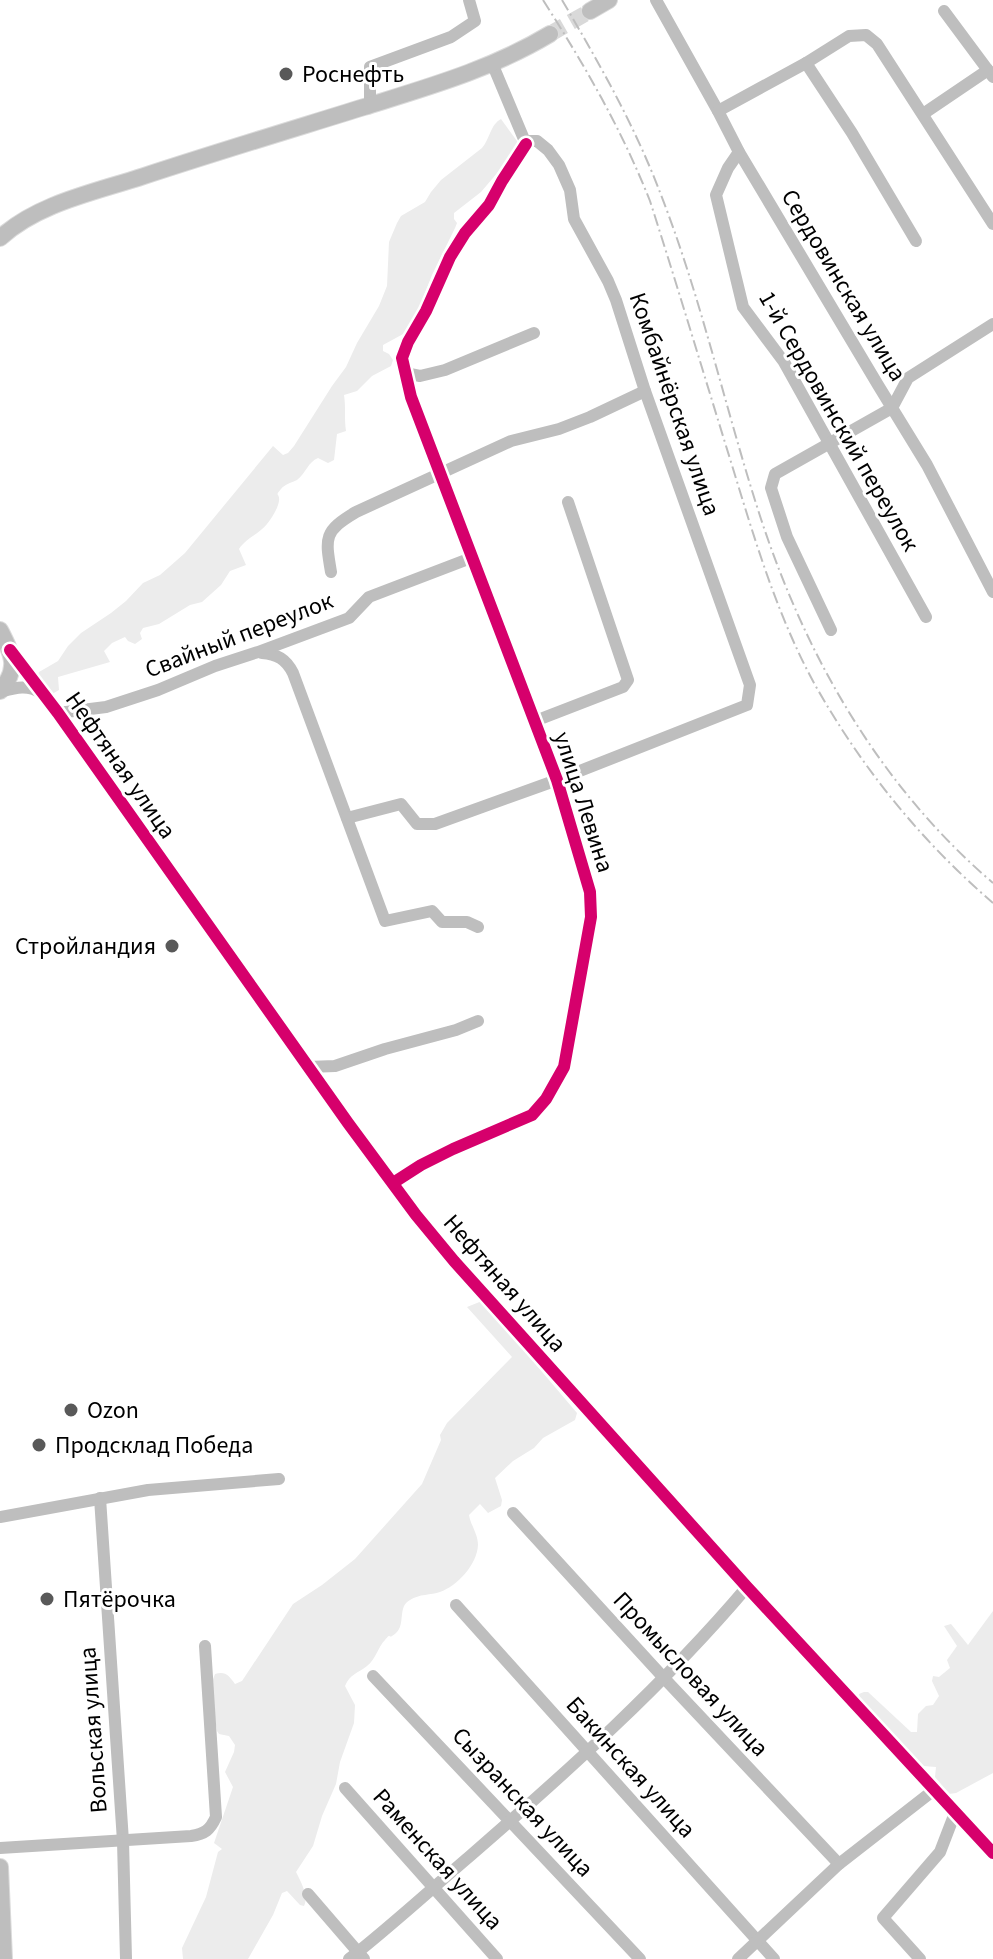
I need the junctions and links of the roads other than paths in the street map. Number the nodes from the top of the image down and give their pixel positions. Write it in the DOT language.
graph roads {
  1 [pos="469,0"];
  2 [pos="609,0"];
  3 [pos="656,0"];
  4 [pos="590,11"];
  5 [pos="944,11"];
  6 [pos="550,34"];
  7 [pos="492,63"];
  8 [pos="806,63"];
  9 [pos="990,74"];
  10 [pos="370,105"];
  11 [pos="718,111"];
  12 [pos="923,114"];
  13 [pos="526,144"];
  14 [pos="739,152"];
  15 [pos="993,224"];
  16 [pos="0,238"];
  17 [pos="916,241"];
  18 [pos="993,324"];
  19 [pos="534,333"];
  20 [pos="405,373"];
  21 [pos="645,391"];
  22 [pos="892,408"];
  23 [pos="830,443"];
  24 [pos="441,475"];
  25 [pos="568,502"];
  26 [pos="471,558"];
  27 [pos="331,572"];
  28 [pos="993,592"];
  29 [pos="926,617"];
  30 [pos="831,630"];
  31 [pos="4,641"];
  32 [pos="258,652"];
  33 [pos="0,692"];
  34 [pos="44,695"];
  35 [pos="58,713"];
  36 [pos="535,721"];
  37 [pos="557,780"];
  38 [pos="347,818"];
  39 [pos="478,927"];
  40 [pos="478,1021"];
  41 [pos="308,1067"];
  42 [pos="393,1183"];
  43 [pos="279,1479"];
  44 [pos="100,1498"];
  45 [pos="513,1513"];
  46 [pos="0,1517"];
  47 [pos="747,1587"];
  48 [pos="456,1605"];
  49 [pos="205,1646"];
  50 [pos="373,1676"];
  51 [pos="663,1677"];
  52 [pos="588,1751"];
  53 [pos="345,1788"];
  54 [pos="934,1790"];
  55 [pos="955,1813"];
  56 [pos="511,1821"];
  57 [pos="123,1841"];
  58 [pos="0,1848"];
  59 [pos="993,1853"];
  60 [pos="839,1864"];
  61 [pos="0,1867"];
  62 [pos="433,1888"];
  63 [pos="308,1894"];
  64 [pos="756,1940"];
  65 [pos="357,1957"];
  66 [pos="4,1959"];
  67 [pos="126,1959"];
  68 [pos="497,1959"];
  69 [pos="640,1959"];
  70 [pos="738,1959"];
  71 [pos="774,1959"];
  72 [pos="920,1959"];
  1 -- 10 [label="street"];
  2 -- 4 [label="main road"];
  3 -- 11 [label="street, Сердовинская улица"];
  5 -- 9 [label="street"];
  6 -- 7 [label="main road"];
  7 -- 10 [label="main road"];
  7 -- 13 [label="street"];
  8 -- 11 [label="street"];
  8 -- 12 [label="street"];
  8 -- 17 [label="street"];
  9 -- 12 [label="street"];
  10 -- 16 [label="main road"];
  11 -- 14 [label="street, Сердовинская улица"];
  12 -- 15 [label="street"];
  13 -- 20 [label="street, улица Левина"];
  13 -- 21 [label="street, Комбайнёрская улица"];
  14 -- 22 [label="street, Сердовинская улица"];
  14 -- 23 [label="street, 1-й Сердовинский переулок"];
  18 -- 22 [label="street"];
  19 -- 20 [label="street"];
  20 -- 24 [label="street, улица Левина"];
  21 -- 24 [label="street"];
  21 -- 37 [label="street, Комбайнёрская улица"];
  22 -- 23 [label="street"];
  22 -- 28 [label="street, Сердовинская улица"];
  23 -- 29 [label="street, 1-й Сердовинский переулок"];
  23 -- 30 [label="street"];
  24 -- 26 [label="street, улица Левина"];
  24 -- 27 [label="street"];
  25 -- 36 [label="street"];
  26 -- 32 [label="street, Свайный переулок"];
  26 -- 36 [label="street, улица Левина"];
  31 -- 33 [label="main road"];
  31 -- 34 [label="street, Нефтяная улица"];
  32 -- 35 [label="street, Свайный переулок"];
  32 -- 38 [label="street"];
  33 -- 34 [label="street"];
  34 -- 35 [label="street, Нефтяная улица"];
  35 -- 41 [label="street, Нефтяная улица"];
  36 -- 37 [label="street, улица Левина"];
  37 -- 38 [label="street"];
  37 -- 42 [label="street, улица Левина"];
  38 -- 39 [label="street"];
  40 -- 41 [label="street"];
  41 -- 42 [label="street, Нефтяная улица"];
  42 -- 47 [label="street, Нефтяная улица"];
  43 -- 44 [label="street"];
  44 -- 46 [label="street"];
  44 -- 57 [label="street, Вольская улица"];
  45 -- 51 [label="street, Промысловая улица"];
  47 -- 51 [label="street"];
  47 -- 54 [label="street, Нефтяная улица"];
  48 -- 52 [label="street, Бакинская улица"];
  49 -- 57 [label="street"];
  50 -- 56 [label="street, Сызранская улица"];
  51 -- 52 [label="street"];
  51 -- 60 [label="street, Промысловая улица"];
  52 -- 56 [label="street"];
  52 -- 64 [label="street, Бакинская улица"];
  53 -- 62 [label="street, Раменская улица"];
  54 -- 55 [label="street, Нефтяная улица"];
  54 -- 60 [label="street"];
  55 -- 59 [label="street, Нефтяная улица"];
  55 -- 72 [label="street"];
  56 -- 62 [label="street"];
  56 -- 69 [label="street, Сызранская улица"];
  57 -- 58 [label="street"];
  57 -- 67 [label="street, Вольская улица"];
  60 -- 64 [label="street"];
  61 -- 66 [label="main road"];
  62 -- 65 [label="street"];
  62 -- 68 [label="street, Раменская улица"];
  63 -- 65 [label="street"];
  64 -- 70 [label="street"];
  64 -- 71 [label="street, Бакинская улица"];
}
